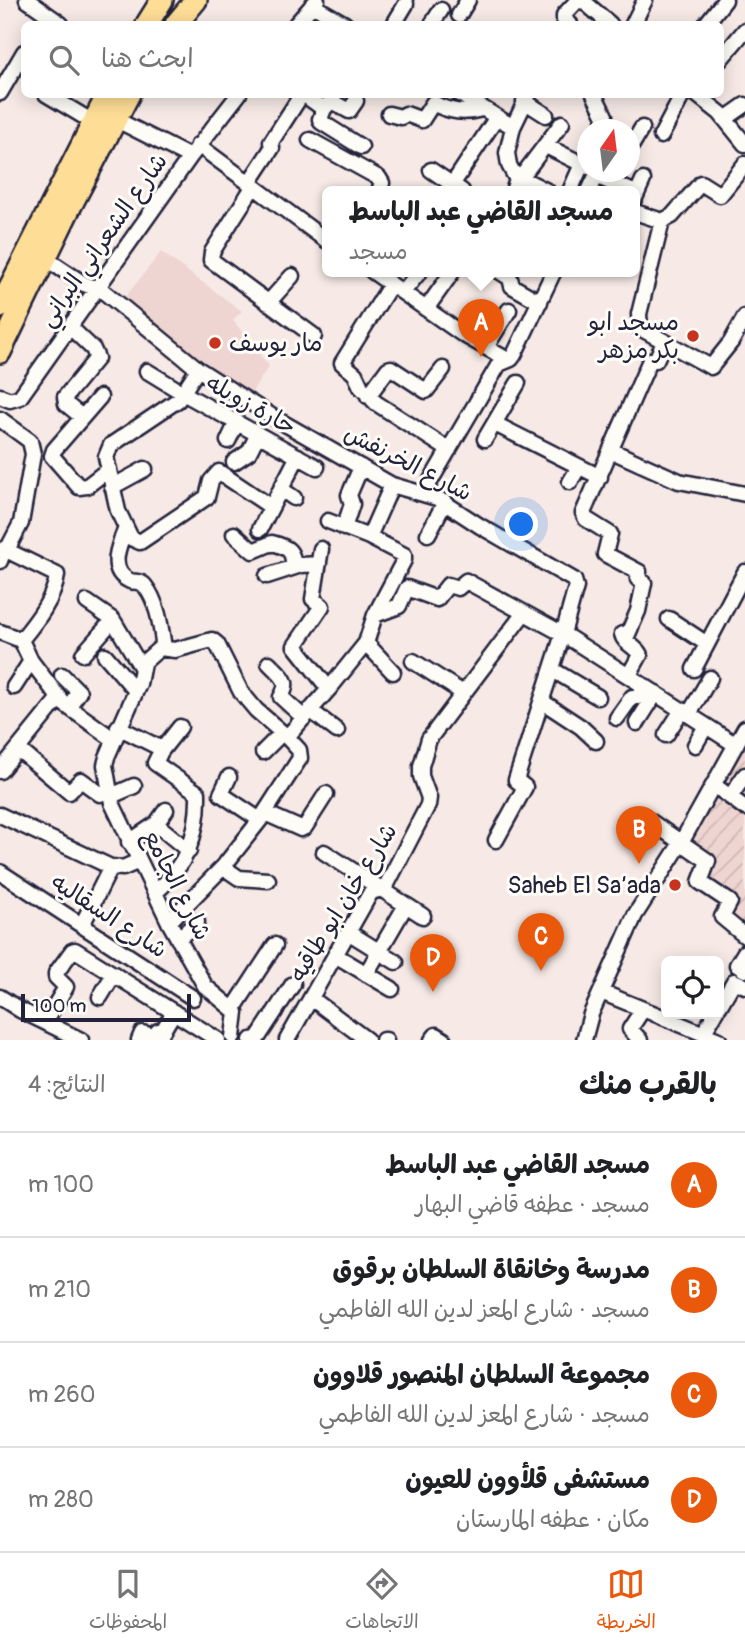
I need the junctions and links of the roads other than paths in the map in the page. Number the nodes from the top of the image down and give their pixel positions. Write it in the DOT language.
graph roads {
  1 [pos="195,0"];
  2 [pos="468,0"];
  3 [pos="580,0"];
  4 [pos="647,0"];
  5 [pos="656,0"];
  6 [pos="713,0"];
  7 [pos="725,0"];
  8 [pos="314,2"];
  9 [pos="33,4"];
  10 [pos="406,4"];
  11 [pos="441,10"];
  12 [pos="459,15"];
  13 [pos="710,20"];
  14 [pos="57,21"];
  15 [pos="178,21"];
  16 [pos="298,21"];
  17 [pos="341,21"];
  18 [pos="396,21"];
  19 [pos="434,21"];
  20 [pos="566,21"];
  21 [pos="606,21"];
  22 [pos="635,21"];
  23 [pos="745,30"];
  24 [pos="724,55"];
  25 [pos="21,57"];
  26 [pos="3,84"];
  27 [pos="53,98"];
  28 [pos="106,98"];
  29 [pos="127,98"];
  30 [pos="236,98"];
  31 [pos="300,98"];
  32 [pos="466,98"];
  33 [pos="526,98"];
  34 [pos="596,98"];
  35 [pos="681,98"];
  36 [pos="701,98"];
  37 [pos="356,101"];
  38 [pos="745,104"];
  39 [pos="482,108"];
  40 [pos="389,114"];
  41 [pos="546,115"];
  42 [pos="323,116"];
  43 [pos="497,117"];
  44 [pos="115,119"];
  45 [pos="604,119"];
  46 [pos="725,119"];
  47 [pos="93,122"];
  48 [pos="562,123"];
  49 [pos="513,127"];
  50 [pos="642,128"];
  51 [pos="640,131"];
  52 [pos="660,136"];
  53 [pos="310,140"];
  54 [pos="745,145"];
  55 [pos="545,146"];
  56 [pos="361,147"];
  57 [pos="194,151"];
  58 [pos="577,162"];
  59 [pos="745,164"];
  60 [pos="431,170"];
  61 [pos="379,184"];
  62 [pos="517,184"];
  63 [pos="251,185"];
  64 [pos="450,186"];
  65 [pos="456,186"];
  66 [pos="640,214"];
  67 [pos="662,221"];
  68 [pos="322,237"];
  69 [pos="45,258"];
  70 [pos="292,276"];
  71 [pos="381,277"];
  72 [pos="412,277"];
  73 [pos="449,277"];
  74 [pos="508,277"];
  75 [pos="551,277"];
  76 [pos="96,288"];
  77 [pos="397,288"];
  78 [pos="540,302"];
  79 [pos="268,303"];
  80 [pos="1,304"];
  81 [pos="426,309"];
  82 [pos="509,310"];
  83 [pos="745,317"];
  84 [pos="69,327"];
  85 [pos="314,335"];
  86 [pos="664,342"];
  87 [pos="486,347"];
  88 [pos="0,352"];
  89 [pos="508,360"];
  90 [pos="198,369"];
  91 [pos="443,369"];
  92 [pos="148,371"];
  93 [pos="518,383"];
  94 [pos="183,393"];
  95 [pos="0,396"];
  96 [pos="368,396"];
  97 [pos="100,397"];
  98 [pos="82,417"];
  99 [pos="0,419"];
  100 [pos="237,422"];
  101 [pos="495,424"];
  102 [pos="258,434"];
  103 [pos="485,439"];
  104 [pos="228,441"];
  105 [pos="449,450"];
  106 [pos="612,451"];
  107 [pos="298,456"];
  108 [pos="234,462"];
  109 [pos="317,467"];
  110 [pos="361,467"];
  111 [pos="579,467"];
  112 [pos="108,469"];
  113 [pos="145,469"];
  114 [pos="600,477"];
  115 [pos="570,482"];
  116 [pos="392,485"];
  117 [pos="112,487"];
  118 [pos="281,489"];
  119 [pos="425,492"];
  120 [pos="745,494"];
  121 [pos="294,498"];
  122 [pos="445,502"];
  123 [pos="271,507"];
  124 [pos="328,521"];
  125 [pos="126,528"];
  126 [pos="344,528"];
  127 [pos="260,529"];
  128 [pos="234,534"];
  129 [pos="428,534"];
  130 [pos="369,537"];
  131 [pos="321,549"];
  132 [pos="4,553"];
  133 [pos="319,564"];
  134 [pos="293,567"];
  135 [pos="745,572"];
  136 [pos="267,576"];
  137 [pos="87,602"];
  138 [pos="524,613"];
  139 [pos="375,615"];
  140 [pos="669,619"];
  141 [pos="113,620"];
  142 [pos="0,632"];
  143 [pos="564,634"];
  144 [pos="21,640"];
  145 [pos="366,643"];
  146 [pos="707,644"];
  147 [pos="164,648"];
  148 [pos="83,654"];
  149 [pos="105,655"];
  150 [pos="31,661"];
  151 [pos="413,662"];
  152 [pos="270,663"];
  153 [pos="141,667"];
  154 [pos="694,669"];
  155 [pos="553,670"];
  156 [pos="393,672"];
  157 [pos="62,675"];
  158 [pos="629,675"];
  159 [pos="710,678"];
  160 [pos="14,687"];
  161 [pos="329,689"];
  162 [pos="650,689"];
  163 [pos="136,691"];
  164 [pos="463,693"];
  165 [pos="598,697"];
  166 [pos="64,702"];
  167 [pos="543,702"];
  168 [pos="685,712"];
  169 [pos="307,714"];
  170 [pos="617,718"];
  171 [pos="637,723"];
  172 [pos="706,726"];
  173 [pos="180,727"];
  174 [pos="745,728"];
  175 [pos="337,731"];
  176 [pos="116,733"];
  177 [pos="284,735"];
  178 [pos="666,735"];
  179 [pos="596,741"];
  180 [pos="695,745"];
  181 [pos="736,745"];
  182 [pos="18,749"];
  183 [pos="161,751"];
  184 [pos="263,752"];
  185 [pos="0,771"];
  186 [pos="745,775"];
  187 [pos="229,777"];
  188 [pos="714,785"];
  189 [pos="134,786"];
  190 [pos="111,793"];
  191 [pos="326,794"];
  192 [pos="730,797"];
  193 [pos="745,808"];
  194 [pos="166,810"];
  195 [pos="263,817"];
  196 [pos="2,821"];
  197 [pos="650,821"];
  198 [pos="156,824"];
  199 [pos="496,840"];
  200 [pos="129,842"];
  201 [pos="681,843"];
  202 [pos="189,851"];
  203 [pos="324,852"];
  204 [pos="139,861"];
  205 [pos="111,867"];
  206 [pos="223,867"];
  207 [pos="0,872"];
  208 [pos="268,880"];
  209 [pos="381,890"];
  210 [pos="155,893"];
  211 [pos="406,905"];
  212 [pos="423,916"];
  213 [pos="169,922"];
  214 [pos="197,922"];
  215 [pos="82,925"];
  216 [pos="348,932"];
  217 [pos="745,936"];
  218 [pos="178,939"];
  219 [pos="275,945"];
  220 [pos="379,951"];
  221 [pos="745,951"];
  222 [pos="335,955"];
  223 [pos="396,962"];
  224 [pos="114,974"];
  225 [pos="366,974"];
  226 [pos="745,981"];
  227 [pos="204,982"];
  228 [pos="293,984"];
  229 [pos="392,989"];
  230 [pos="601,992"];
  231 [pos="0,997"];
  232 [pos="100,997"];
  233 [pos="311,998"];
  234 [pos="724,998"];
  235 [pos="193,999"];
  236 [pos="234,1009"];
  237 [pos="643,1009"];
  238 [pos="661,1011"];
  239 [pos="178,1014"];
  240 [pos="677,1019"];
  241 [pos="712,1019"];
  242 [pos="45,1023"];
  243 [pos="703,1034"];
  244 [pos="76,1039"];
  245 [pos="234,1039"];
  246 [pos="139,1040"];
  247 [pos="218,1040"];
  248 [pos="251,1040"];
  249 [pos="287,1040"];
  250 [pos="367,1040"];
  251 [pos="432,1040"];
  252 [pos="444,1040"];
  253 [pos="584,1040"];
  254 [pos="640,1040"];
  255 [pos="719,1040"];
  1 -- 15 [label="main road"];
  2 -- 12 [label="street"];
  3 -- 20 [label="street"];
  3 -- 21 [label="street"];
  4 -- 5 [label="street"];
  4 -- 22 [label="street"];
  6 -- 13 [label="street"];
  7 -- 13 [label="street"];
  8 -- 16 [label="street"];
  8 -- 17 [label="street"];
  9 -- 14 [label="street"];
  10 -- 18 [label="street"];
  11 -- 19 [label="street"];
  23 -- 24 [label="street"];
  25 -- 26 [label="street"];
  27 -- 47 [label="street"];
  28 -- 47 [label="main road"];
  29 -- 44 [label="main road"];
  30 -- 57 [label="street, شارع الشعراني البراني"];
  31 -- 42 [label="street"];
  31 -- 63 [label="street"];
  32 -- 39 [label="street"];
  33 -- 41 [label="street"];
  33 -- 49 [label="street"];
  34 -- 45 [label="street"];
  35 -- 52 [label="street"];
  36 -- 46 [label="street"];
  37 -- 42 [label="street"];
  38 -- 46 [label="street"];
  39 -- 40 [label="street"];
  39 -- 43 [label="street"];
  42 -- 56 [label="street"];
  43 -- 49 [label="street"];
  43 -- 65 [label="street"];
  44 -- 57 [label="street"];
  44 -- 69 [label="main road"];
  46 -- 54 [label="street"];
  47 -- 80 [label="main road"];
  48 -- 55 [label="street"];
  49 -- 62 [label="street"];
  50 -- 51 [label="street"];
  53 -- 61 [label="street"];
  55 -- 58 [label="street"];
  55 -- 62 [label="street"];
  57 -- 63 [label="street"];
  57 -- 76 [label="street, شارع الشعراني البراني"];
  59 -- 67 [label="street"];
  60 -- 64 [label="street"];
  63 -- 68 [label="street"];
  63 -- 79 [label="street"];
  66 -- 67 [label="street"];
  67 -- 86 [label="street"];
  69 -- 76 [label="street, شارع الخرنفش"];
  69 -- 88 [label="main road"];
  70 -- 79 [label="street"];
  71 -- 77 [label="street"];
  72 -- 77 [label="street"];
  73 -- 81 [label="street"];
  74 -- 78 [label="street"];
  75 -- 78 [label="street"];
  76 -- 84 [label="street, شارع الشعراني البراني"];
  76 -- 90 [label="street, شارع الخرنفش"];
  77 -- 81 [label="street"];
  77 -- 96 [label="street"];
  78 -- 89 [label="street"];
  79 -- 85 [label="street"];
  81 -- 87 [label="street"];
  82 -- 87 [label="street"];
  83 -- 86 [label="street"];
  84 -- 95 [label="street, شارع الشعراني البراني"];
  84 -- 98 [label="street"];
  86 -- 106 [label="street"];
  87 -- 89 [label="street"];
  89 -- 105 [label="street"];
  90 -- 94 [label="street, حارة زويله"];
  90 -- 110 [label="street, شارع الخرنفش"];
  91 -- 96 [label="street"];
  92 -- 94 [label="street, حارة زويله"];
  93 -- 101 [label="street"];
  94 -- 100 [label="street, حارة زويله"];
  94 -- 112 [label="street, حارة زويله"];
  96 -- 105 [label="street"];
  97 -- 98 [label="street"];
  98 -- 112 [label="street"];
  99 -- 132 [label="street"];
  100 -- 102 [label="street, حارة زويله"];
  100 -- 104 [label="street"];
  101 -- 103 [label="street"];
  101 -- 111 [label="street"];
  102 -- 107 [label="street, حارة زويله"];
  102 -- 108 [label="street"];
  105 -- 119 [label="street"];
  106 -- 114 [label="street"];
  106 -- 120 [label="street"];
  107 -- 109 [label="street, حارة زويله"];
  107 -- 118 [label="street, حارة زويله"];
  110 -- 116 [label="street, شارع الخرنفش"];
  110 -- 126 [label="street"];
  111 -- 114 [label="street"];
  111 -- 115 [label="street"];
  112 -- 117 [label="street"];
  113 -- 117 [label="street"];
  114 -- 158 [label="street"];
  116 -- 119 [label="street, شارع الخرنفش"];
  116 -- 130 [label="street"];
  117 -- 125 [label="street"];
  118 -- 121 [label="street"];
  118 -- 123 [label="street, حارة زويله"];
  119 -- 122 [label="street, شارع الخرنفش"];
  122 -- 129 [label="street"];
  122 -- 143 [label="street, شارع الخرنفش"];
  123 -- 125 [label="street"];
  123 -- 127 [label="street, حارة زويله"];
  124 -- 126 [label="street"];
  125 -- 147 [label="street"];
  126 -- 130 [label="street"];
  128 -- 134 [label="street"];
  130 -- 139 [label="street"];
  131 -- 133 [label="street"];
  132 -- 144 [label="street"];
  133 -- 134 [label="street"];
  133 -- 161 [label="street"];
  134 -- 136 [label="street"];
  135 -- 146 [label="street"];
  137 -- 141 [label="street"];
  138 -- 139 [label="street"];
  138 -- 143 [label="street"];
  138 -- 164 [label="street, شارع خان ابو طاقيه"];
  139 -- 145 [label="street"];
  140 -- 146 [label="street"];
  141 -- 148 [label="street"];
  141 -- 153 [label="street"];
  142 -- 144 [label="street"];
  143 -- 155 [label="street"];
  143 -- 158 [label="street"];
  144 -- 150 [label="street"];
  145 -- 156 [label="street"];
  145 -- 161 [label="street"];
  146 -- 154 [label="street"];
  147 -- 153 [label="street"];
  147 -- 177 [label="street"];
  149 -- 163 [label="street"];
  150 -- 160 [label="street"];
  150 -- 166 [label="street"];
  151 -- 164 [label="street"];
  152 -- 169 [label="street"];
  153 -- 163 [label="street, شارع الجامع"];
  155 -- 165 [label="street"];
  155 -- 167 [label="street"];
  157 -- 166 [label="street"];
  158 -- 162 [label="street"];
  159 -- 168 [label="street"];
  161 -- 169 [label="street"];
  162 -- 168 [label="street"];
  162 -- 170 [label="street"];
  162 -- 171 [label="street"];
  163 -- 176 [label="street, شارع الجامع"];
  164 -- 209 [label="street, شارع خان ابو طاقيه"];
  166 -- 176 [label="street"];
  166 -- 182 [label="street"];
  167 -- 179 [label="street"];
  167 -- 199 [label="street"];
  168 -- 172 [label="street"];
  168 -- 178 [label="street"];
  169 -- 175 [label="street"];
  169 -- 177 [label="street"];
  172 -- 180 [label="street"];
  172 -- 181 [label="street"];
  173 -- 183 [label="street"];
  174 -- 181 [label="street"];
  176 -- 183 [label="street"];
  176 -- 190 [label="street, شارع الجامع"];
  177 -- 184 [label="street"];
  177 -- 195 [label="street"];
  181 -- 188 [label="street"];
  182 -- 185 [label="street"];
  182 -- 190 [label="street"];
  183 -- 202 [label="street"];
  186 -- 192 [label="street"];
  187 -- 195 [label="street"];
  188 -- 192 [label="street"];
  188 -- 201 [label="street"];
  189 -- 190 [label="street"];
  190 -- 200 [label="street, شارع الجامع"];
  191 -- 195 [label="street"];
  192 -- 193 [label="street"];
  194 -- 198 [label="street"];
  195 -- 206 [label="street"];
  196 -- 205 [label="street"];
  197 -- 201 [label="street"];
  198 -- 200 [label="street"];
  198 -- 202 [label="street"];
  200 -- 204 [label="street, شارع الجامع"];
  201 -- 217 [label="street"];
  201 -- 230 [label="street"];
  202 -- 210 [label="street"];
  203 -- 209 [label="street"];
  204 -- 205 [label="street"];
  204 -- 210 [label="street, شارع الجامع"];
  205 -- 215 [label="street"];
  206 -- 208 [label="street"];
  206 -- 213 [label="street"];
  207 -- 215 [label="street, شارع السقاليه"];
  209 -- 211 [label="street"];
  209 -- 216 [label="street, شارع خان ابو طاقيه"];
  210 -- 213 [label="street, شارع الجامع"];
  211 -- 212 [label="street"];
  211 -- 220 [label="street"];
  213 -- 218 [label="street, شارع الجامع"];
  214 -- 218 [label="street"];
  215 -- 235 [label="street, شارع السقاليه"];
  216 -- 220 [label="street"];
  216 -- 222 [label="street, شارع خان ابو طاقيه"];
  218 -- 227 [label="street, شارع الجامع"];
  219 -- 236 [label="street"];
  220 -- 223 [label="street"];
  220 -- 225 [label="street"];
  221 -- 226 [label="street"];
  222 -- 225 [label="street"];
  222 -- 233 [label="street, شارع خان ابو طاقيه"];
  224 -- 232 [label="street"];
  224 -- 239 [label="street"];
  224 -- 242 [label="street"];
  225 -- 229 [label="street"];
  226 -- 234 [label="street"];
  227 -- 235 [label="street"];
  227 -- 236 [label="street, شارع الجامع"];
  228 -- 248 [label="street"];
  230 -- 237 [label="street"];
  230 -- 253 [label="street"];
  231 -- 242 [label="street"];
  233 -- 249 [label="street, شارع خان ابو طاقيه"];
  233 -- 250 [label="street"];
  235 -- 239 [label="street"];
  236 -- 245 [label="street"];
  237 -- 238 [label="street"];
  237 -- 254 [label="street"];
  239 -- 246 [label="street"];
  239 -- 247 [label="street"];
  240 -- 243 [label="street"];
  241 -- 243 [label="street"];
  242 -- 244 [label="street"];
  243 -- 255 [label="street"];
  251 -- 252 [label="street"];
}
